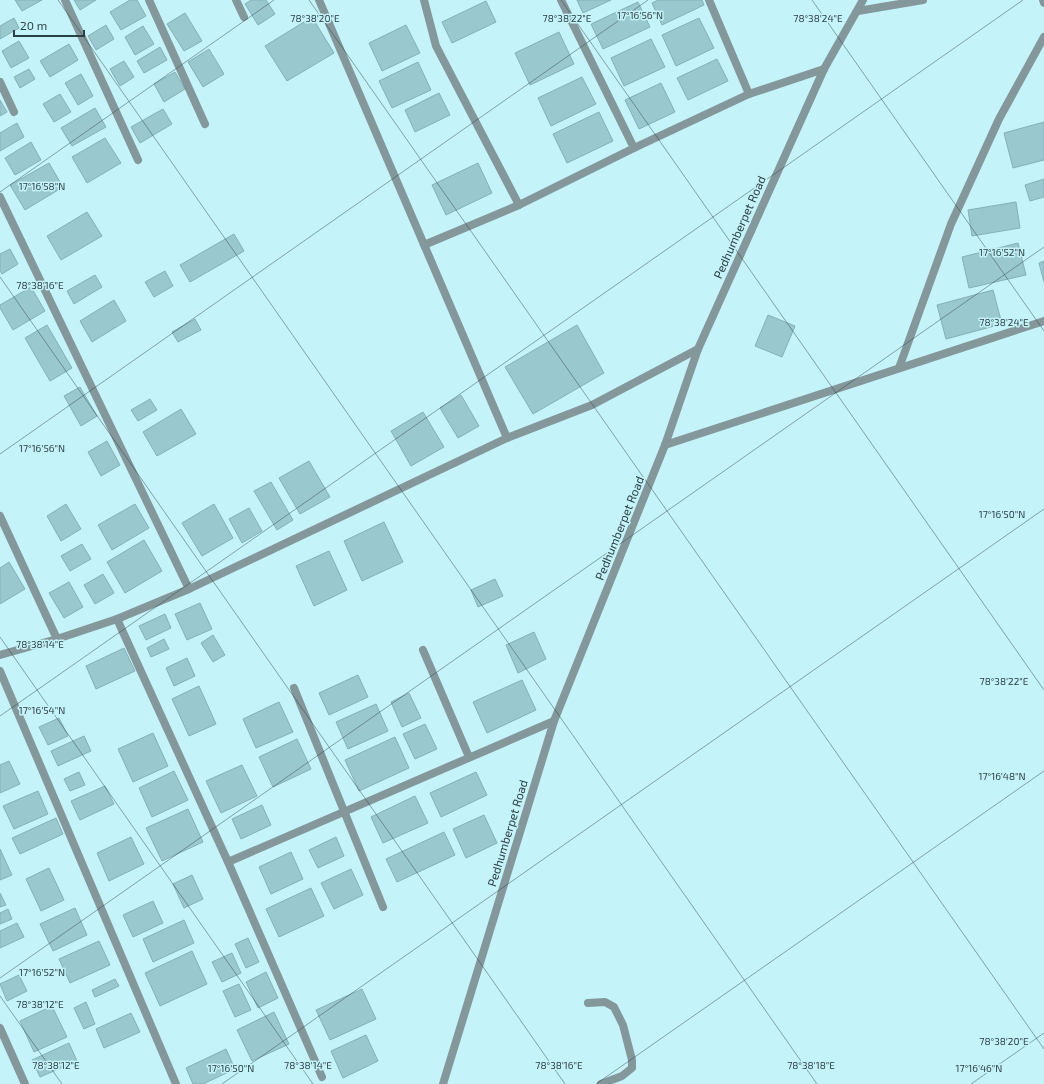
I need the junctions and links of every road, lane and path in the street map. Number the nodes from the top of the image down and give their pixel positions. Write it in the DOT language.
graph roads {
  1 [pos="65,0"];
  2 [pos="149,0"];
  3 [pos="236,0"];
  4 [pos="319,0"];
  5 [pos="424,0"];
  6 [pos="561,0"];
  7 [pos="709,0"];
  8 [pos="863,0"];
  9 [pos="923,0"];
  10 [pos="1043,0"];
  11 [pos="1044,3"];
  12 [pos="858,11"];
  13 [pos="244,18"];
  14 [pos="1044,37"];
  15 [pos="824,69"];
  16 [pos="0,82"];
  17 [pos="749,94"];
  18 [pos="14,112"];
  19 [pos="205,124"];
  20 [pos="634,148"];
  21 [pos="138,160"];
  22 [pos="0,197"];
  23 [pos="520,204"];
  24 [pos="424,245"];
  25 [pos="1044,321"];
  26 [pos="698,349"];
  27 [pos="899,368"];
  28 [pos="508,438"];
  29 [pos="665,445"];
  30 [pos="0,516"];
  31 [pos="189,589"];
  32 [pos="116,619"];
  33 [pos="57,638"];
  34 [pos="423,650"];
  35 [pos="0,655"];
  36 [pos="0,671"];
  37 [pos="294,688"];
  38 [pos="554,721"];
  39 [pos="469,757"];
  40 [pos="344,812"];
  41 [pos="228,862"];
  42 [pos="383,907"];
  43 [pos="588,1003"];
  44 [pos="0,1028"];
  45 [pos="322,1077"];
  46 [pos="25,1084"];
  47 [pos="176,1084"];
  48 [pos="443,1084"];
  49 [pos="601,1084"];
  1 -- 21 [label="street"];
  2 -- 19 [label="street"];
  3 -- 13 [label="street"];
  4 -- 24 [label="street"];
  5 -- 23 [label="street"];
  6 -- 20 [label="street"];
  7 -- 17 [label="street"];
  8 -- 12 [label="street, Pedhumberpet Road"];
  9 -- 12 [label="street"];
  10 -- 11 [label="street"];
  12 -- 15 [label="street, Pedhumberpet Road"];
  14 -- 27 [label="street"];
  15 -- 17 [label="street"];
  15 -- 26 [label="street, Pedhumberpet Road"];
  16 -- 18 [label="street"];
  17 -- 20 [label="street"];
  20 -- 23 [label="street"];
  22 -- 31 [label="street"];
  23 -- 24 [label="street"];
  24 -- 28 [label="street"];
  25 -- 27 [label="street"];
  26 -- 28 [label="street"];
  26 -- 29 [label="street, Pedhumberpet Road"];
  27 -- 29 [label="street"];
  28 -- 31 [label="street"];
  29 -- 38 [label="street, Pedhumberpet Road"];
  30 -- 33 [label="street"];
  31 -- 32 [label="street"];
  32 -- 33 [label="street"];
  32 -- 41 [label="street"];
  33 -- 35 [label="street"];
  34 -- 39 [label="street"];
  36 -- 47 [label="street"];
  37 -- 40 [label="street"];
  38 -- 39 [label="street"];
  38 -- 48 [label="street, Pedhumberpet Road"];
  39 -- 40 [label="street"];
  40 -- 41 [label="street"];
  40 -- 42 [label="street"];
  41 -- 45 [label="street"];
  43 -- 49 [label="street"];
  44 -- 46 [label="street"];
}
